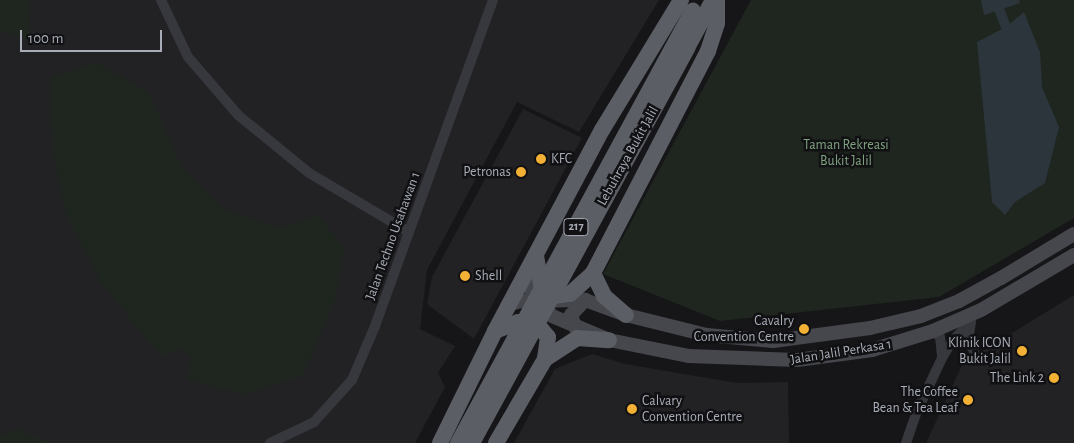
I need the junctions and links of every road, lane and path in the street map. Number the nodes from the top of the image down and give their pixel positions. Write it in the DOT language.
graph roads {
  1 [pos="161,0"];
  2 [pos="493,0"];
  3 [pos="713,0"];
  4 [pos="717,0"];
  5 [pos="691,4"];
  6 [pos="410,232"];
  7 [pos="1074,234"];
  8 [pos="1074,255"];
  9 [pos="536,256"];
  10 [pos="528,271"];
  11 [pos="593,273"];
  12 [pos="585,300"];
  13 [pos="541,302"];
  14 [pos="510,304"];
  15 [pos="981,310"];
  16 [pos="626,315"];
  17 [pos="972,322"];
  18 [pos="575,327"];
  19 [pos="495,331"];
  20 [pos="933,331"];
  21 [pos="609,340"];
  22 [pos="974,351"];
  23 [pos="942,358"];
  24 [pos="544,359"];
  25 [pos="270,443"];
  26 [pos="440,443"];
  27 [pos="458,443"];
  28 [pos="472,443"];
  29 [pos="496,443"];
  30 [pos="906,443"];
  1 -- 6 [label="street"];
  2 -- 6 [label="street, Jalan Techno Usahawan 1"];
  3 -- 28 [label="highway, Lebuhraya Bukit Jalil / 217, bridge"];
  4 -- 11 [label="highway"];
  5 -- 9 [label="highway"];
  5 -- 27 [label="highway, Lebuhraya Bukit Jalil / 217, bridge"];
  6 -- 25 [label="street, Jalan Techno Usahawan 1"];
  7 -- 16 [label="main road, Jalan Jalil Perkasa 1"];
  8 -- 15 [label="main road, Jalan Jalil Perkasa 1"];
  9 -- 10 [label="highway"];
  9 -- 11 [label="highway"];
  10 -- 13 [label="main road, Jalan Jalil Perkasa 1"];
  10 -- 14 [label="highway"];
  11 -- 16 [label="highway"];
  12 -- 13 [label="main road, Jalan Jalil Perkasa 1"];
  12 -- 16 [label="main road, Jalan Jalil Perkasa 1"];
  12 -- 18 [label="main road"];
  13 -- 14 [label="main road, Jalan Jalil Perkasa 1"];
  13 -- 18 [label="main road, Jalan Jalil Perkasa 1"];
  14 -- 19 [label="highway"];
  15 -- 17 [label="street"];
  15 -- 20 [label="main road, Jalan Jalil Perkasa 1"];
  17 -- 22 [label="street"];
  17 -- 23 [label="street"];
  18 -- 21 [label="main road, Jalan Jalil Perkasa 1"];
  19 -- 24 [label="highway"];
  19 -- 26 [label="highway"];
  20 -- 21 [label="main road, Jalan Jalil Perkasa 1"];
  20 -- 23 [label="street"];
  21 -- 24 [label="highway"];
  23 -- 30 [label="street"];
  24 -- 29 [label="highway"];
}
